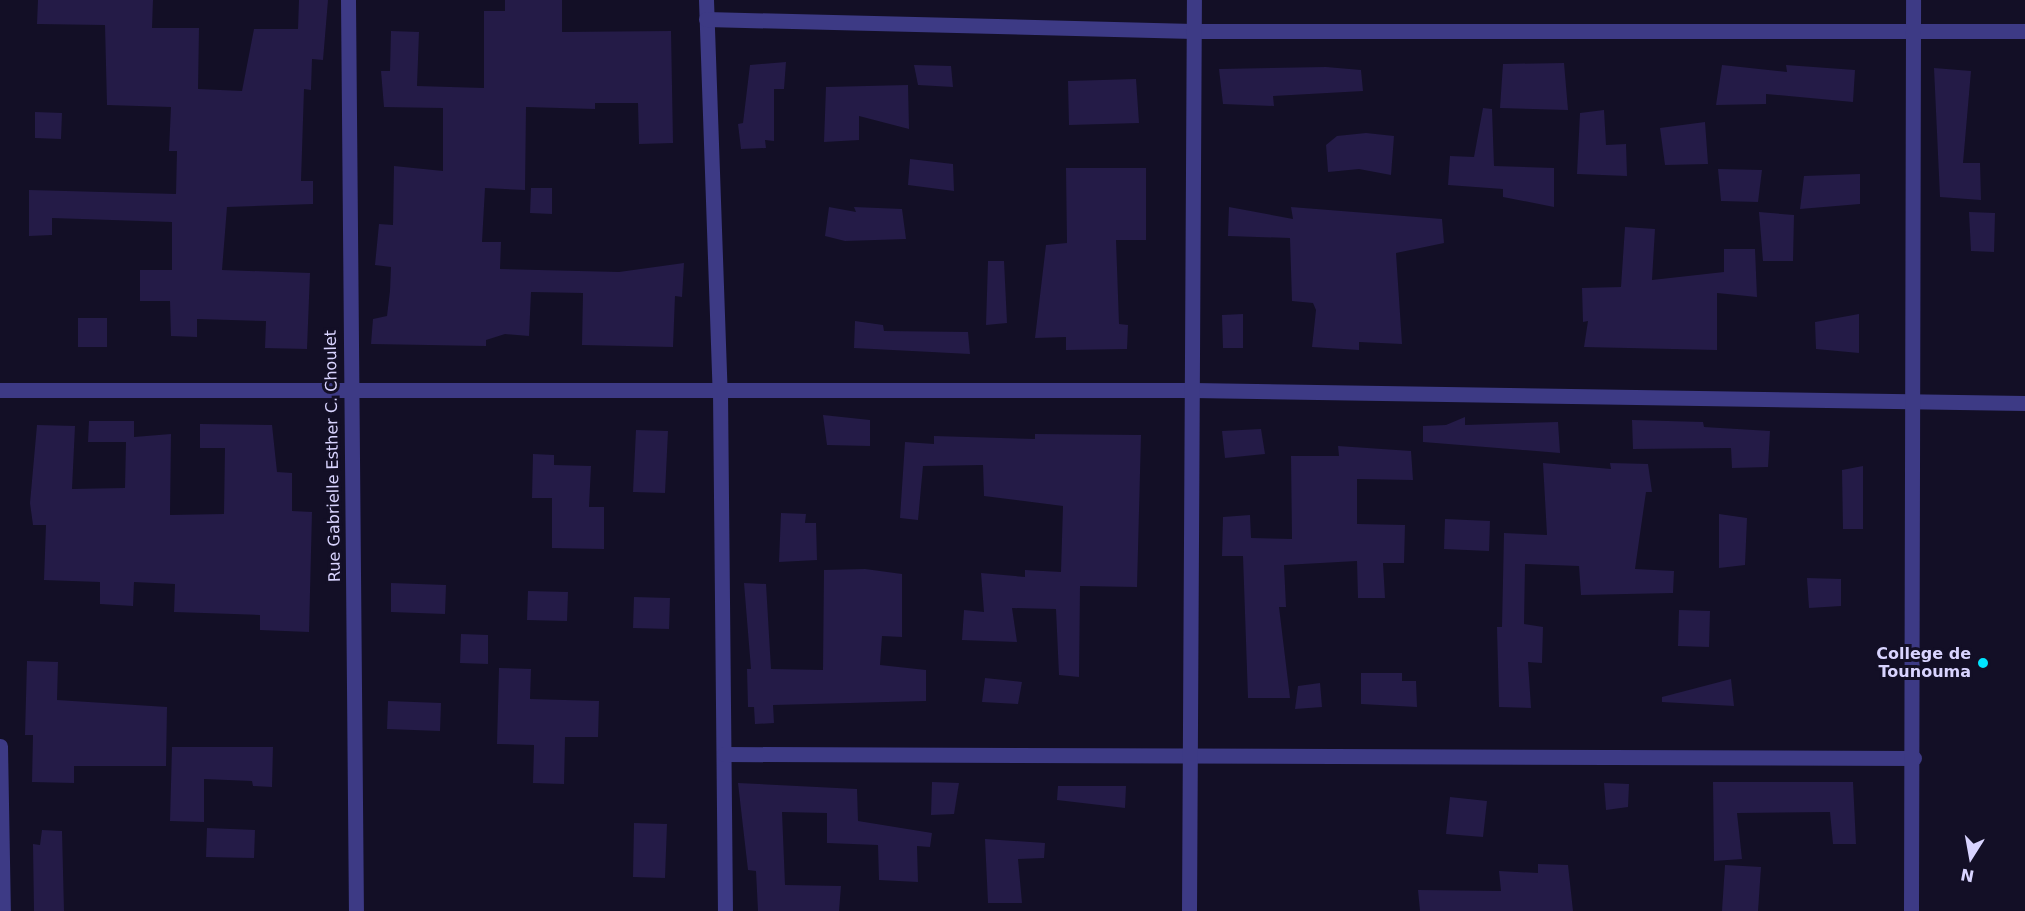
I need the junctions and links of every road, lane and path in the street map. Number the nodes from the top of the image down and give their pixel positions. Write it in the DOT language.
graph roads {
  1 [pos="348,0"];
  2 [pos="706,0"];
  3 [pos="1194,0"];
  4 [pos="1914,0"];
  5 [pos="706,19"];
  6 [pos="1193,31"];
  7 [pos="1914,31"];
  8 [pos="2025,31"];
  9 [pos="0,390"];
  10 [pos="1193,390"];
  11 [pos="720,392"];
  12 [pos="350,393"];
  13 [pos="2025,403"];
  14 [pos="1910,404"];
  15 [pos="0,746"];
  16 [pos="1188,753"];
  17 [pos="724,754"];
  18 [pos="1914,758"];
  19 [pos="3,911"];
  20 [pos="356,911"];
  21 [pos="725,911"];
  22 [pos="1189,911"];
  23 [pos="1911,911"];
  1 -- 12 [label="street, Rue Gabrielle Esther C. Choulet"];
  2 -- 5 [label="street"];
  3 -- 6 [label="street"];
  4 -- 7 [label="street"];
  5 -- 6 [label="street"];
  5 -- 11 [label="street"];
  6 -- 7 [label="street"];
  6 -- 10 [label="street"];
  7 -- 8 [label="street"];
  7 -- 14 [label="street"];
  9 -- 12 [label="street"];
  10 -- 11 [label="street"];
  10 -- 14 [label="street"];
  10 -- 16 [label="street"];
  11 -- 12 [label="street"];
  11 -- 17 [label="street"];
  12 -- 20 [label="street, Rue Gabrielle Esther C. Choulet"];
  13 -- 14 [label="street"];
  14 -- 18 [label="street"];
  15 -- 19 [label="street"];
  16 -- 17 [label="street"];
  16 -- 18 [label="street"];
  16 -- 22 [label="street"];
  17 -- 21 [label="street"];
  18 -- 23 [label="street"];
}
